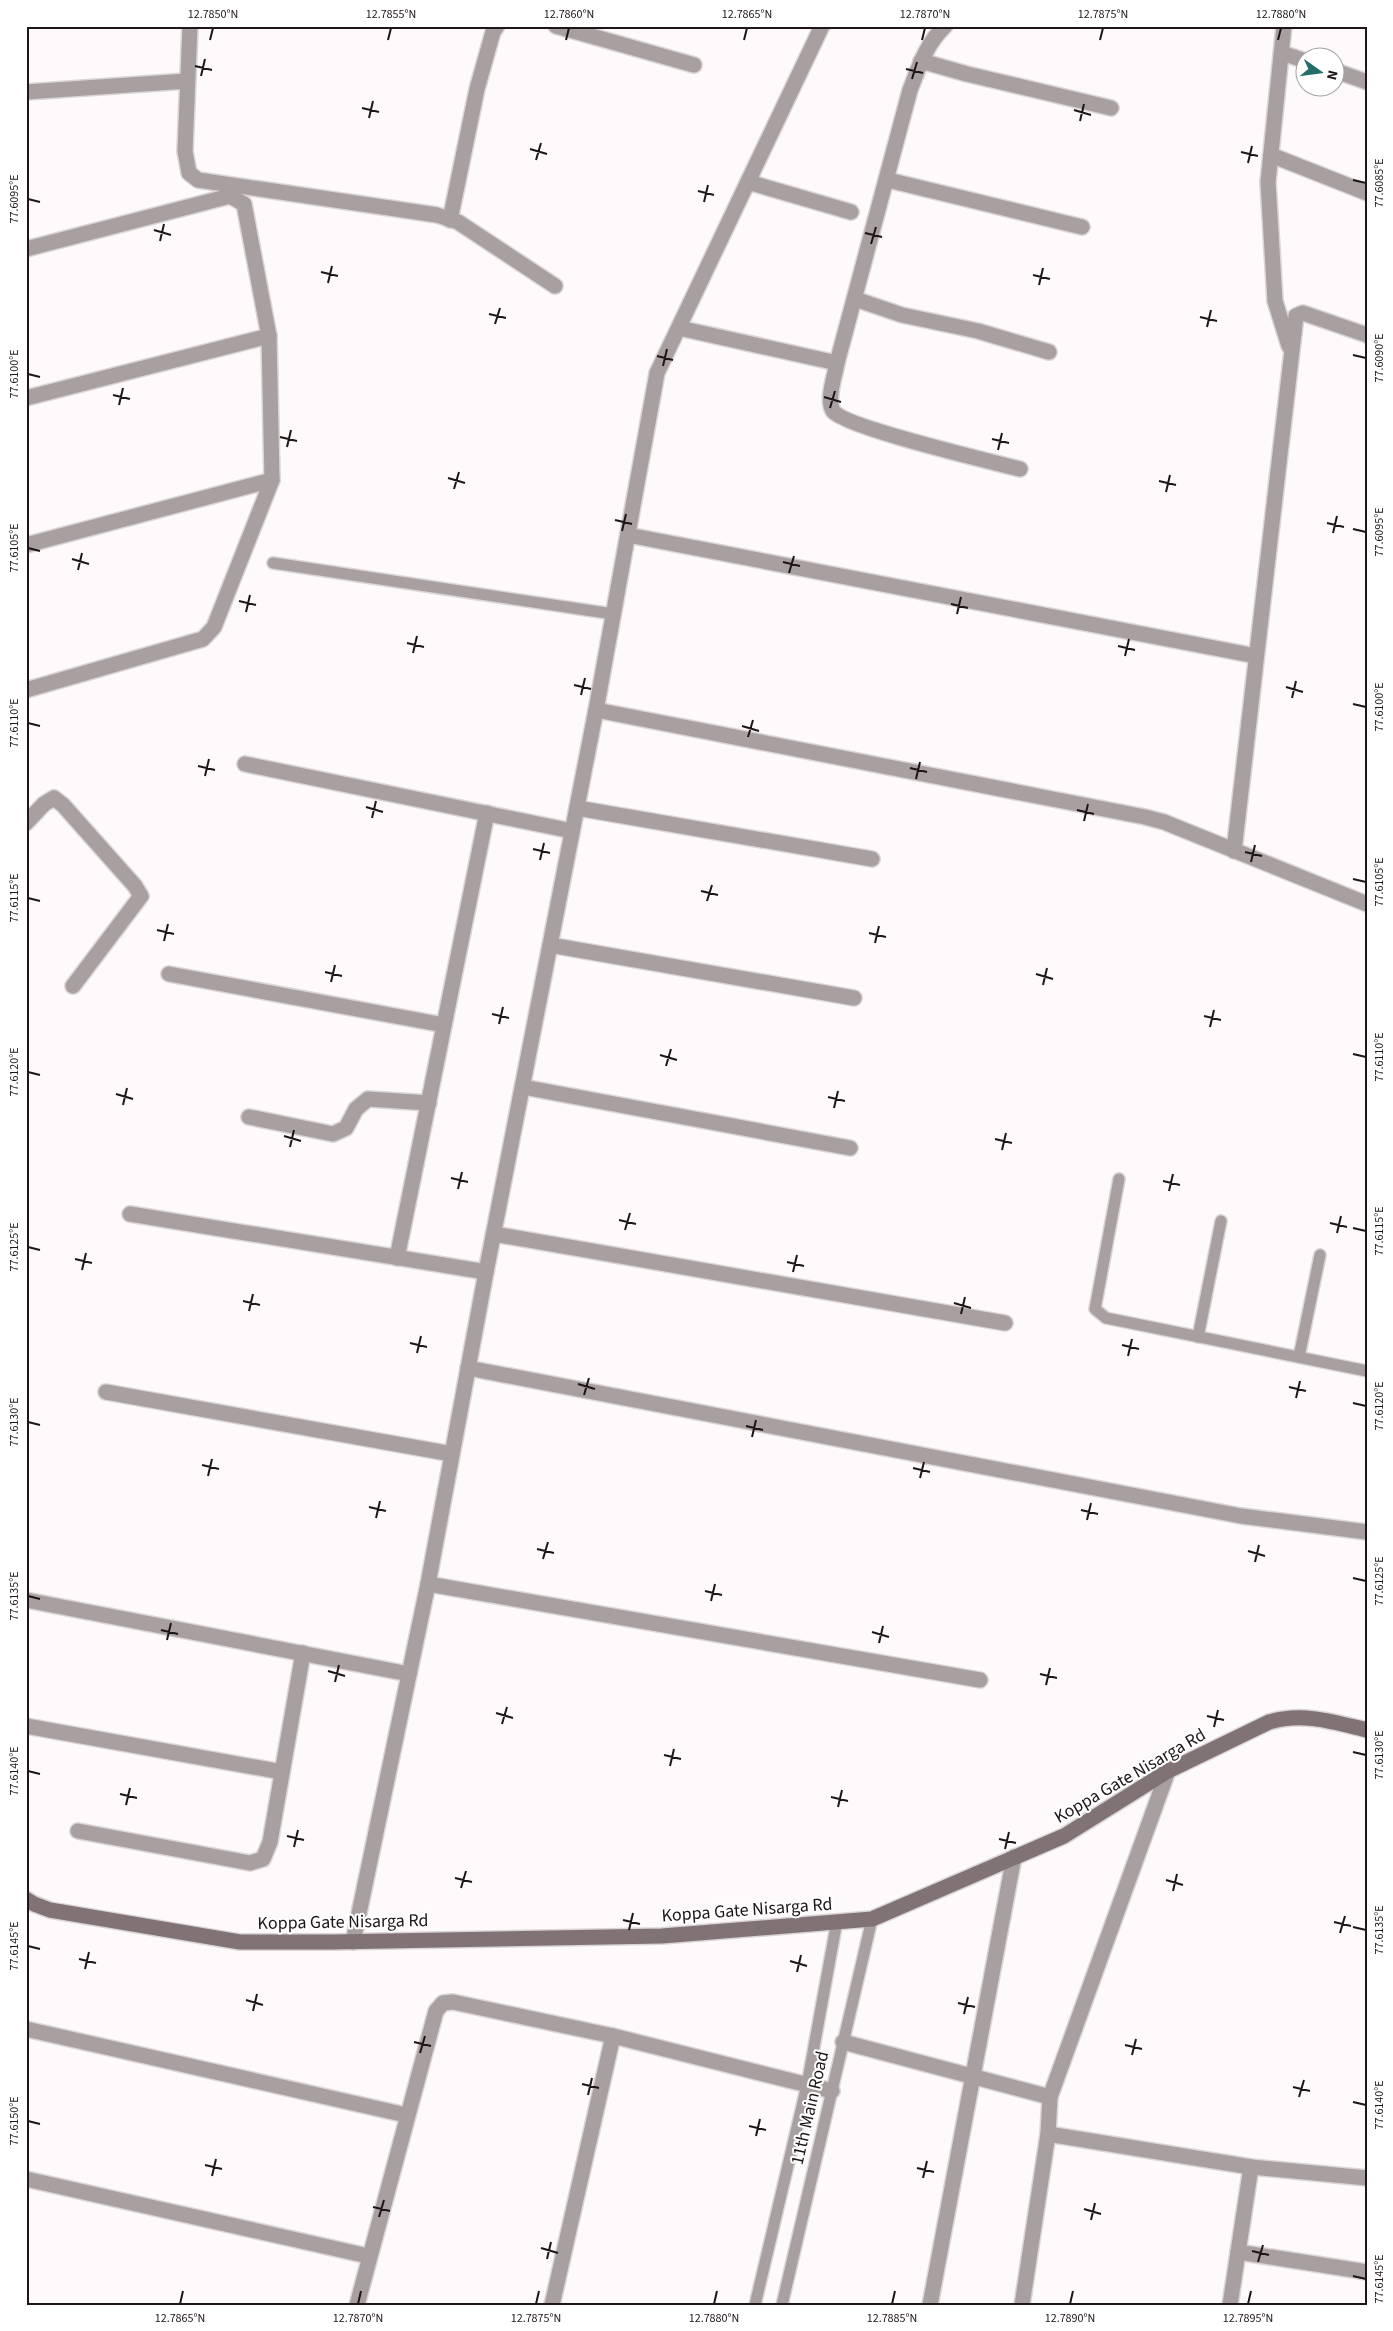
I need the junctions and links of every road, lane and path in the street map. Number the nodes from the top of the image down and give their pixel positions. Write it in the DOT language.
graph roads {
  1 [pos="190,26"];
  2 [pos="497,26"];
  3 [pos="556,26"];
  4 [pos="822,26"];
  5 [pos="944,26"];
  6 [pos="1284,26"];
  7 [pos="1282,53"];
  8 [pos="1296,58"];
  9 [pos="921,61"];
  10 [pos="694,65"];
  11 [pos="1346,75"];
  12 [pos="187,81"];
  13 [pos="1367,82"];
  14 [pos="26,92"];
  15 [pos="1111,108"];
  16 [pos="1271,155"];
  17 [pos="888,180"];
  18 [pos="748,182"];
  19 [pos="1367,193"];
  20 [pos="851,212"];
  21 [pos="450,220"];
  22 [pos="1082,227"];
  23 [pos="26,249"];
  24 [pos="555,286"];
  25 [pos="855,299"];
  26 [pos="678,328"];
  27 [pos="1367,335"];
  28 [pos="269,336"];
  29 [pos="1049,352"];
  30 [pos="1291,352"];
  31 [pos="838,363"];
  32 [pos="26,398"];
  33 [pos="1020,469"];
  34 [pos="272,480"];
  35 [pos="628,535"];
  36 [pos="26,545"];
  37 [pos="273,563"];
  38 [pos="613,614"];
  39 [pos="1256,656"];
  40 [pos="26,690"];
  41 [pos="596,710"];
  42 [pos="245,764"];
  43 [pos="577,808"];
  44 [pos="487,814"];
  45 [pos="26,822"];
  46 [pos="572,831"];
  47 [pos="1234,851"];
  48 [pos="872,859"];
  49 [pos="1367,904"];
  50 [pos="550,945"];
  51 [pos="169,974"];
  52 [pos="73,986"];
  53 [pos="854,998"];
  54 [pos="444,1025"];
  55 [pos="523,1088"];
  56 [pos="429,1103"];
  57 [pos="249,1117"];
  58 [pos="850,1148"];
  59 [pos="1119,1179"];
  60 [pos="130,1214"];
  61 [pos="1221,1221"];
  62 [pos="494,1234"];
  63 [pos="1320,1255"];
  64 [pos="398,1258"];
  65 [pos="486,1272"];
  66 [pos="1005,1323"];
  67 [pos="1198,1337"];
  68 [pos="1299,1357"];
  69 [pos="468,1368"];
  70 [pos="1367,1371"];
  71 [pos="106,1392"];
  72 [pos="452,1454"];
  73 [pos="1367,1532"];
  74 [pos="428,1584"];
  75 [pos="26,1600"];
  76 [pos="302,1653"];
  77 [pos="410,1674"];
  78 [pos="980,1680"];
  79 [pos="26,1726"];
  80 [pos="1367,1730"];
  81 [pos="1168,1771"];
  82 [pos="282,1772"];
  83 [pos="78,1831"];
  84 [pos="1014,1857"];
  85 [pos="26,1899"];
  86 [pos="872,1919"];
  87 [pos="837,1921"];
  88 [pos="353,1942"];
  89 [pos="26,2029"];
  90 [pos="613,2036"];
  91 [pos="843,2042"];
  92 [pos="973,2077"];
  93 [pos="808,2085"];
  94 [pos="832,2091"];
  95 [pos="1050,2097"];
  96 [pos="406,2115"];
  97 [pos="1048,2134"];
  98 [pos="1251,2167"];
  99 [pos="1367,2178"];
  100 [pos="26,2179"];
  101 [pos="1238,2252"];
  102 [pos="368,2256"];
  103 [pos="1367,2272"];
  104 [pos="357,2305"];
  105 [pos="552,2305"];
  106 [pos="754,2305"];
  107 [pos="782,2305"];
  108 [pos="930,2305"];
  109 [pos="1022,2305"];
  110 [pos="1230,2305"];
  1 -- 12 [label="street"];
  2 -- 21 [label="street"];
  3 -- 10 [label="street"];
  4 -- 18 [label="street"];
  5 -- 9 [label="street"];
  6 -- 7 [label="street"];
  7 -- 8 [label="street"];
  7 -- 16 [label="street"];
  9 -- 15 [label="street"];
  9 -- 17 [label="street"];
  11 -- 13 [label="street"];
  12 -- 14 [label="street"];
  12 -- 21 [label="street"];
  16 -- 19 [label="street"];
  16 -- 30 [label="street"];
  17 -- 22 [label="street"];
  17 -- 25 [label="street"];
  18 -- 20 [label="street"];
  18 -- 26 [label="street"];
  21 -- 24 [label="street"];
  23 -- 28 [label="street"];
  25 -- 29 [label="street"];
  25 -- 31 [label="street"];
  26 -- 31 [label="street"];
  26 -- 35 [label="street"];
  27 -- 30 [label="street"];
  28 -- 32 [label="street"];
  28 -- 34 [label="street"];
  30 -- 39 [label="street"];
  31 -- 33 [label="street"];
  34 -- 36 [label="street"];
  34 -- 40 [label="street"];
  35 -- 38 [label="street"];
  35 -- 39 [label="street"];
  37 -- 38 [label="lane"];
  38 -- 41 [label="street"];
  39 -- 47 [label="street"];
  41 -- 43 [label="street"];
  41 -- 47 [label="street"];
  42 -- 44 [label="street"];
  43 -- 46 [label="street"];
  43 -- 48 [label="street"];
  44 -- 46 [label="street"];
  44 -- 54 [label="street"];
  45 -- 52 [label="street"];
  46 -- 50 [label="street"];
  47 -- 49 [label="street"];
  50 -- 53 [label="street"];
  50 -- 55 [label="street"];
  51 -- 54 [label="street"];
  54 -- 56 [label="street"];
  55 -- 58 [label="street"];
  55 -- 62 [label="street"];
  56 -- 57 [label="street"];
  56 -- 64 [label="street"];
  59 -- 67 [label="lane"];
  60 -- 64 [label="street"];
  61 -- 67 [label="lane"];
  62 -- 65 [label="street"];
  62 -- 66 [label="street"];
  63 -- 68 [label="lane"];
  64 -- 65 [label="street"];
  65 -- 69 [label="street"];
  67 -- 68 [label="lane"];
  68 -- 70 [label="lane"];
  69 -- 72 [label="street"];
  69 -- 73 [label="street"];
  71 -- 72 [label="street"];
  72 -- 74 [label="street"];
  74 -- 77 [label="street"];
  74 -- 78 [label="street"];
  75 -- 76 [label="street"];
  76 -- 77 [label="street"];
  76 -- 82 [label="street"];
  77 -- 88 [label="street"];
  79 -- 82 [label="street"];
  80 -- 81 [label="street, Koppa Gate Nisarga Rd"];
  81 -- 84 [label="street, Koppa Gate Nisarga Rd"];
  81 -- 95 [label="street"];
  82 -- 83 [label="street"];
  84 -- 86 [label="street, Koppa Gate Nisarga Rd"];
  84 -- 92 [label="street"];
  85 -- 88 [label="street, Koppa Gate Nisarga Rd"];
  86 -- 87 [label="street, Koppa Gate Nisarga Rd"];
  86 -- 91 [label="lane, 11th Main Road"];
  87 -- 88 [label="street, Koppa Gate Nisarga Rd"];
  87 -- 93 [label="lane, 11th Main Road"];
  89 -- 96 [label="street"];
  90 -- 93 [label="street"];
  90 -- 96 [label="street"];
  90 -- 105 [label="street"];
  91 -- 92 [label="street"];
  91 -- 94 [label="lane, 11th Main Road"];
  92 -- 95 [label="street"];
  92 -- 108 [label="street"];
  93 -- 94 [label="street"];
  93 -- 106 [label="lane, 11th Main Road"];
  94 -- 107 [label="lane, 11th Main Road"];
  95 -- 97 [label="street"];
  96 -- 102 [label="street"];
  97 -- 98 [label="street"];
  97 -- 109 [label="street"];
  98 -- 99 [label="street"];
  98 -- 101 [label="street"];
  100 -- 102 [label="street"];
  101 -- 103 [label="street"];
  101 -- 110 [label="street"];
  102 -- 104 [label="street"];
}
